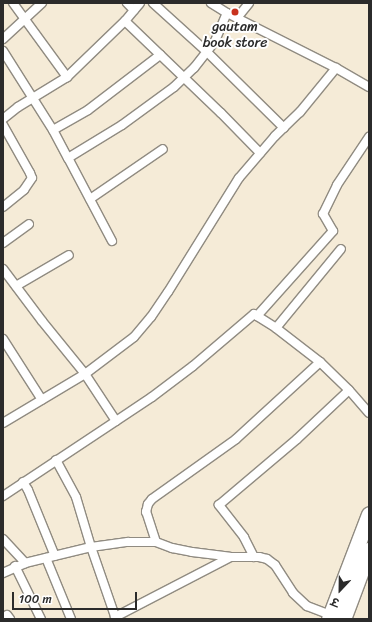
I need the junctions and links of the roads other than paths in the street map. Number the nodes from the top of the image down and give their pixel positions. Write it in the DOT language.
graph roads {
  1 [pos="13,3"];
  2 [pos="42,3"];
  3 [pos="126,3"];
  4 [pos="140,3"];
  5 [pos="153,3"];
  6 [pos="211,3"];
  7 [pos="249,3"];
  8 [pos="134,10"];
  9 [pos="227,13"];
  10 [pos="237,18"];
  11 [pos="25,19"];
  12 [pos="125,21"];
  13 [pos="3,39"];
  14 [pos="3,51"];
  15 [pos="207,52"];
  16 [pos="160,55"];
  17 [pos="336,68"];
  18 [pos="67,77"];
  19 [pos="184,77"];
  20 [pos="369,87"];
  21 [pos="34,99"];
  22 [pos="3,119"];
  23 [pos="3,125"];
  24 [pos="284,128"];
  25 [pos="53,130"];
  26 [pos="369,137"];
  27 [pos="163,149"];
  28 [pos="260,153"];
  29 [pos="68,158"];
  30 [pos="90,199"];
  31 [pos="3,207"];
  32 [pos="30,224"];
  33 [pos="112,241"];
  34 [pos="3,243"];
  35 [pos="340,249"];
  36 [pos="69,255"];
  37 [pos="3,269"];
  38 [pos="16,286"];
  39 [pos="258,316"];
  40 [pos="276,328"];
  41 [pos="3,339"];
  42 [pos="320,362"];
  43 [pos="85,374"];
  44 [pos="349,390"];
  45 [pos="42,400"];
  46 [pos="369,413"];
  47 [pos="116,421"];
  48 [pos="3,423"];
  49 [pos="56,460"];
  50 [pos="23,482"];
  51 [pos="3,496"];
  52 [pos="369,514"];
  53 [pos="3,539"];
  54 [pos="156,542"];
  55 [pos="91,547"];
  56 [pos="369,550"];
  57 [pos="55,556"];
  58 [pos="230,557"];
  59 [pos="254,557"];
  60 [pos="46,558"];
  61 [pos="25,563"];
  62 [pos="15,566"];
  63 [pos="3,573"];
  64 [pos="115,618"];
  65 [pos="336,618"];
  66 [pos="41,619"];
  67 [pos="71,619"];
  1 -- 11 [label="street"];
  2 -- 11 [label="street"];
  3 -- 8 [label="street"];
  4 -- 8 [label="street"];
  5 -- 15 [label="street"];
  6 -- 9 [label="street"];
  7 -- 10 [label="street"];
  8 -- 12 [label="street"];
  9 -- 10 [label="street"];
  9 -- 15 [label="street"];
  10 -- 17 [label="street"];
  11 -- 13 [label="street"];
  11 -- 18 [label="street"];
  12 -- 16 [label="street"];
  12 -- 18 [label="street"];
  14 -- 21 [label="street"];
  15 -- 19 [label="street"];
  15 -- 24 [label="street"];
  16 -- 19 [label="street"];
  16 -- 25 [label="street"];
  17 -- 20 [label="street"];
  17 -- 24 [label="street"];
  18 -- 21 [label="street"];
  19 -- 28 [label="street"];
  19 -- 29 [label="street"];
  21 -- 22 [label="street"];
  21 -- 25 [label="street"];
  23 -- 31 [label="street"];
  24 -- 28 [label="street"];
  25 -- 29 [label="street"];
  26 -- 39 [label="street"];
  27 -- 30 [label="street"];
  28 -- 43 [label="street"];
  29 -- 30 [label="street"];
  30 -- 33 [label="street"];
  32 -- 34 [label="street"];
  35 -- 40 [label="street"];
  36 -- 38 [label="street"];
  37 -- 38 [label="street"];
  38 -- 43 [label="street"];
  39 -- 40 [label="street"];
  39 -- 47 [label="street"];
  40 -- 42 [label="street"];
  41 -- 45 [label="street"];
  42 -- 44 [label="street"];
  42 -- 54 [label="street"];
  43 -- 45 [label="street"];
  43 -- 47 [label="street"];
  44 -- 46 [label="street"];
  44 -- 59 [label="street"];
  45 -- 48 [label="street"];
  47 -- 49 [label="street"];
  49 -- 50 [label="street"];
  49 -- 55 [label="street"];
  50 -- 51 [label="street"];
  50 -- 57 [label="street"];
  52 -- 65 [label="highway"];
  53 -- 61 [label="street"];
  54 -- 55 [label="street"];
  54 -- 58 [label="street"];
  55 -- 57 [label="street"];
  55 -- 64 [label="street"];
  56 -- 65 [label="highway"];
  57 -- 60 [label="street"];
  58 -- 59 [label="street"];
  58 -- 64 [label="street"];
  59 -- 65 [label="street"];
  60 -- 61 [label="street"];
  60 -- 67 [label="street"];
  61 -- 62 [label="street"];
  62 -- 63 [label="street"];
  62 -- 66 [label="street"];
}
